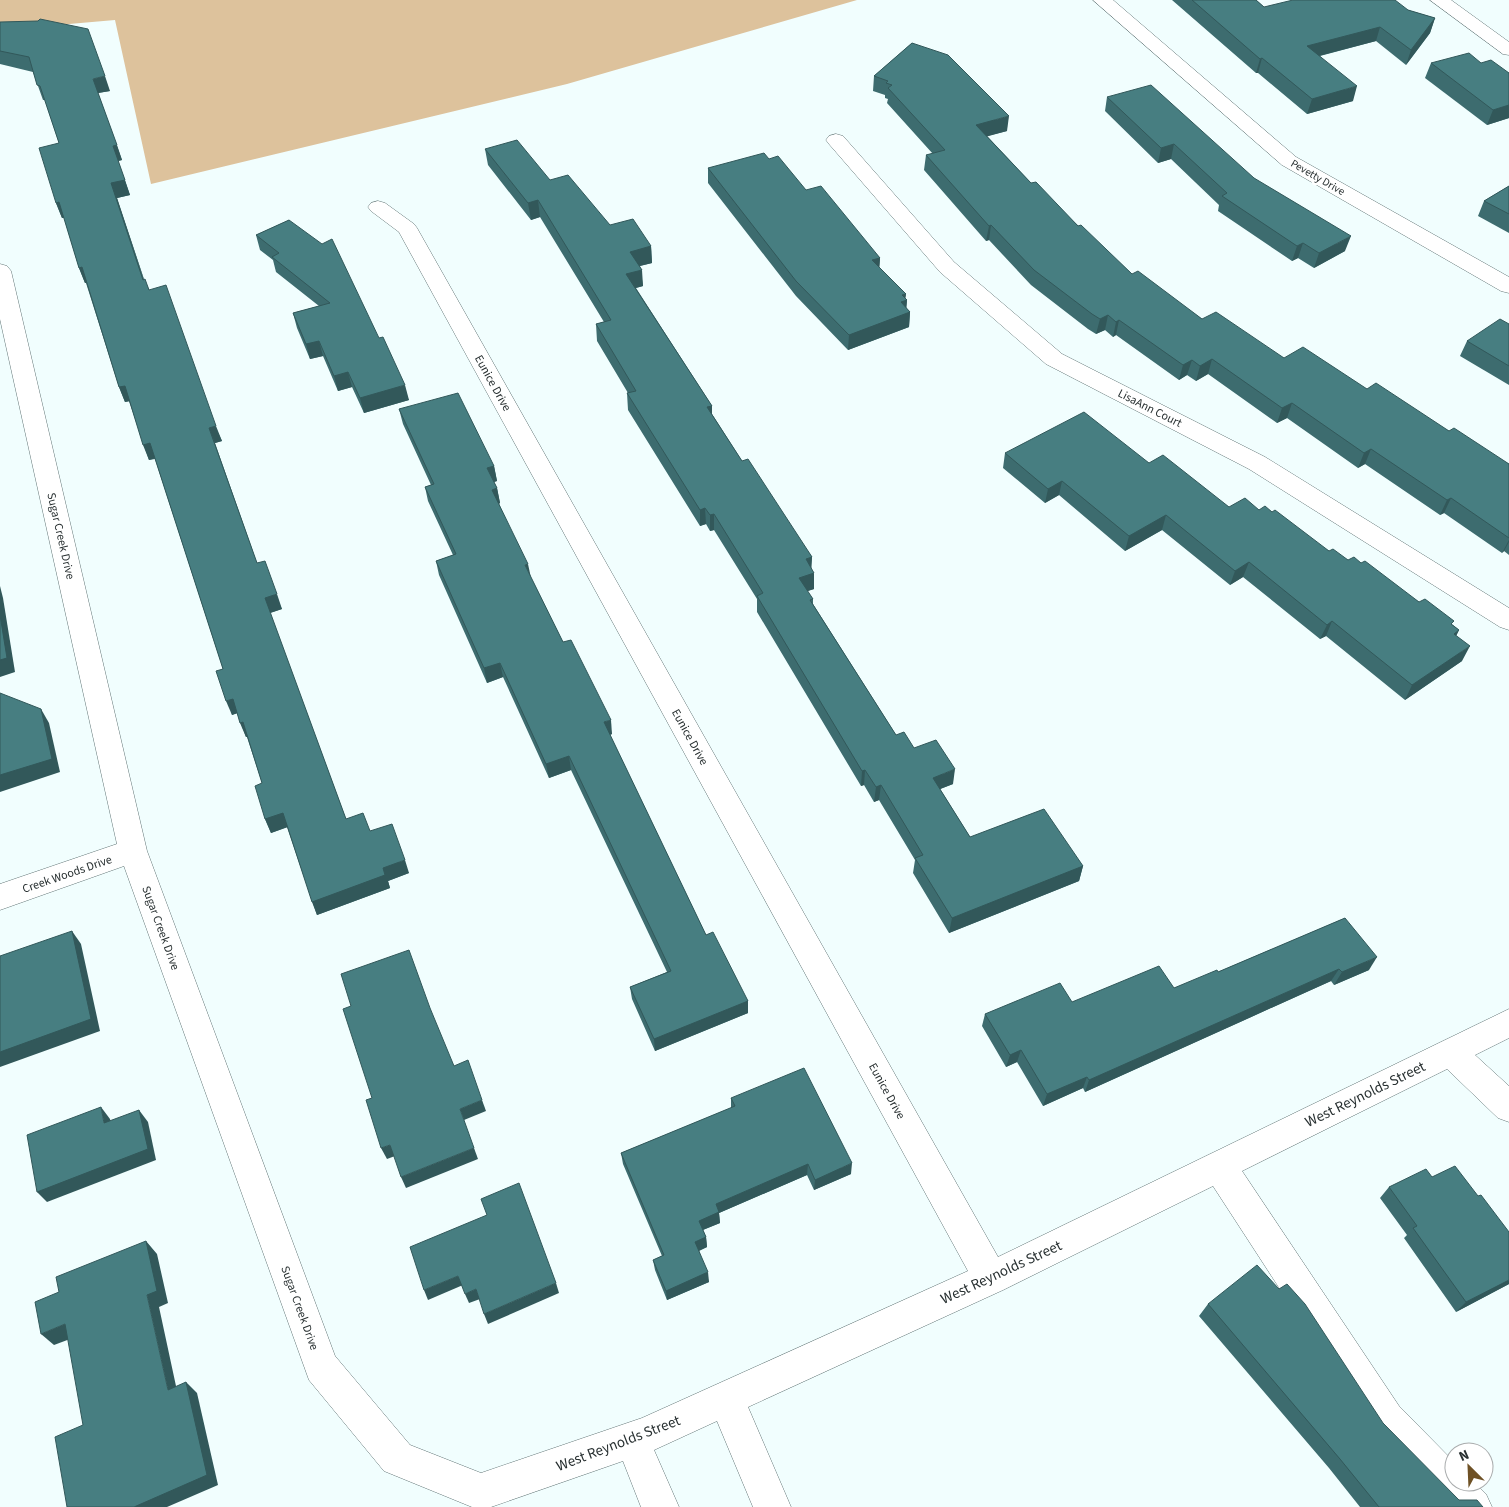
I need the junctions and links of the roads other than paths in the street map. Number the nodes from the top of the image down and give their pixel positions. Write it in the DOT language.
graph roads {
  1 [pos="1102,0"];
  2 [pos="1439,0"];
  3 [pos="1509,50"];
  4 [pos="836,140"];
  5 [pos="378,207"];
  6 [pos="0,275"];
  7 [pos="1509,286"];
  8 [pos="1509,620"];
  9 [pos="133,851"];
  10 [pos="0,897"];
  11 [pos="1509,1023"];
  12 [pos="1450,1052"];
  13 [pos="1509,1108"];
  14 [pos="1218,1166"];
  15 [pos="990,1278"];
  16 [pos="726,1399"];
  17 [pos="632,1440"];
  18 [pos="481,1492"];
  19 [pos="660,1507"];
  20 [pos="772,1507"];
  21 [pos="1473,1507"];
  1 -- 7 [label="street, Pevetty Drive"];
  2 -- 3 [label="street"];
  4 -- 8 [label="street, LisaAnn Court"];
  5 -- 15 [label="street, Eunice Drive"];
  6 -- 9 [label="street, Sugar Creek Drive"];
  9 -- 10 [label="street, Creek Woods Drive"];
  9 -- 18 [label="street, Sugar Creek Drive"];
  11 -- 12 [label="street, West Reynolds Street"];
  12 -- 13 [label="street"];
  12 -- 14 [label="street, West Reynolds Street"];
  14 -- 15 [label="street, West Reynolds Street"];
  14 -- 21 [label="street"];
  15 -- 16 [label="street, West Reynolds Street"];
  16 -- 17 [label="street, West Reynolds Street"];
  16 -- 20 [label="street"];
  17 -- 18 [label="street, West Reynolds Street"];
  17 -- 19 [label="street"];
}
